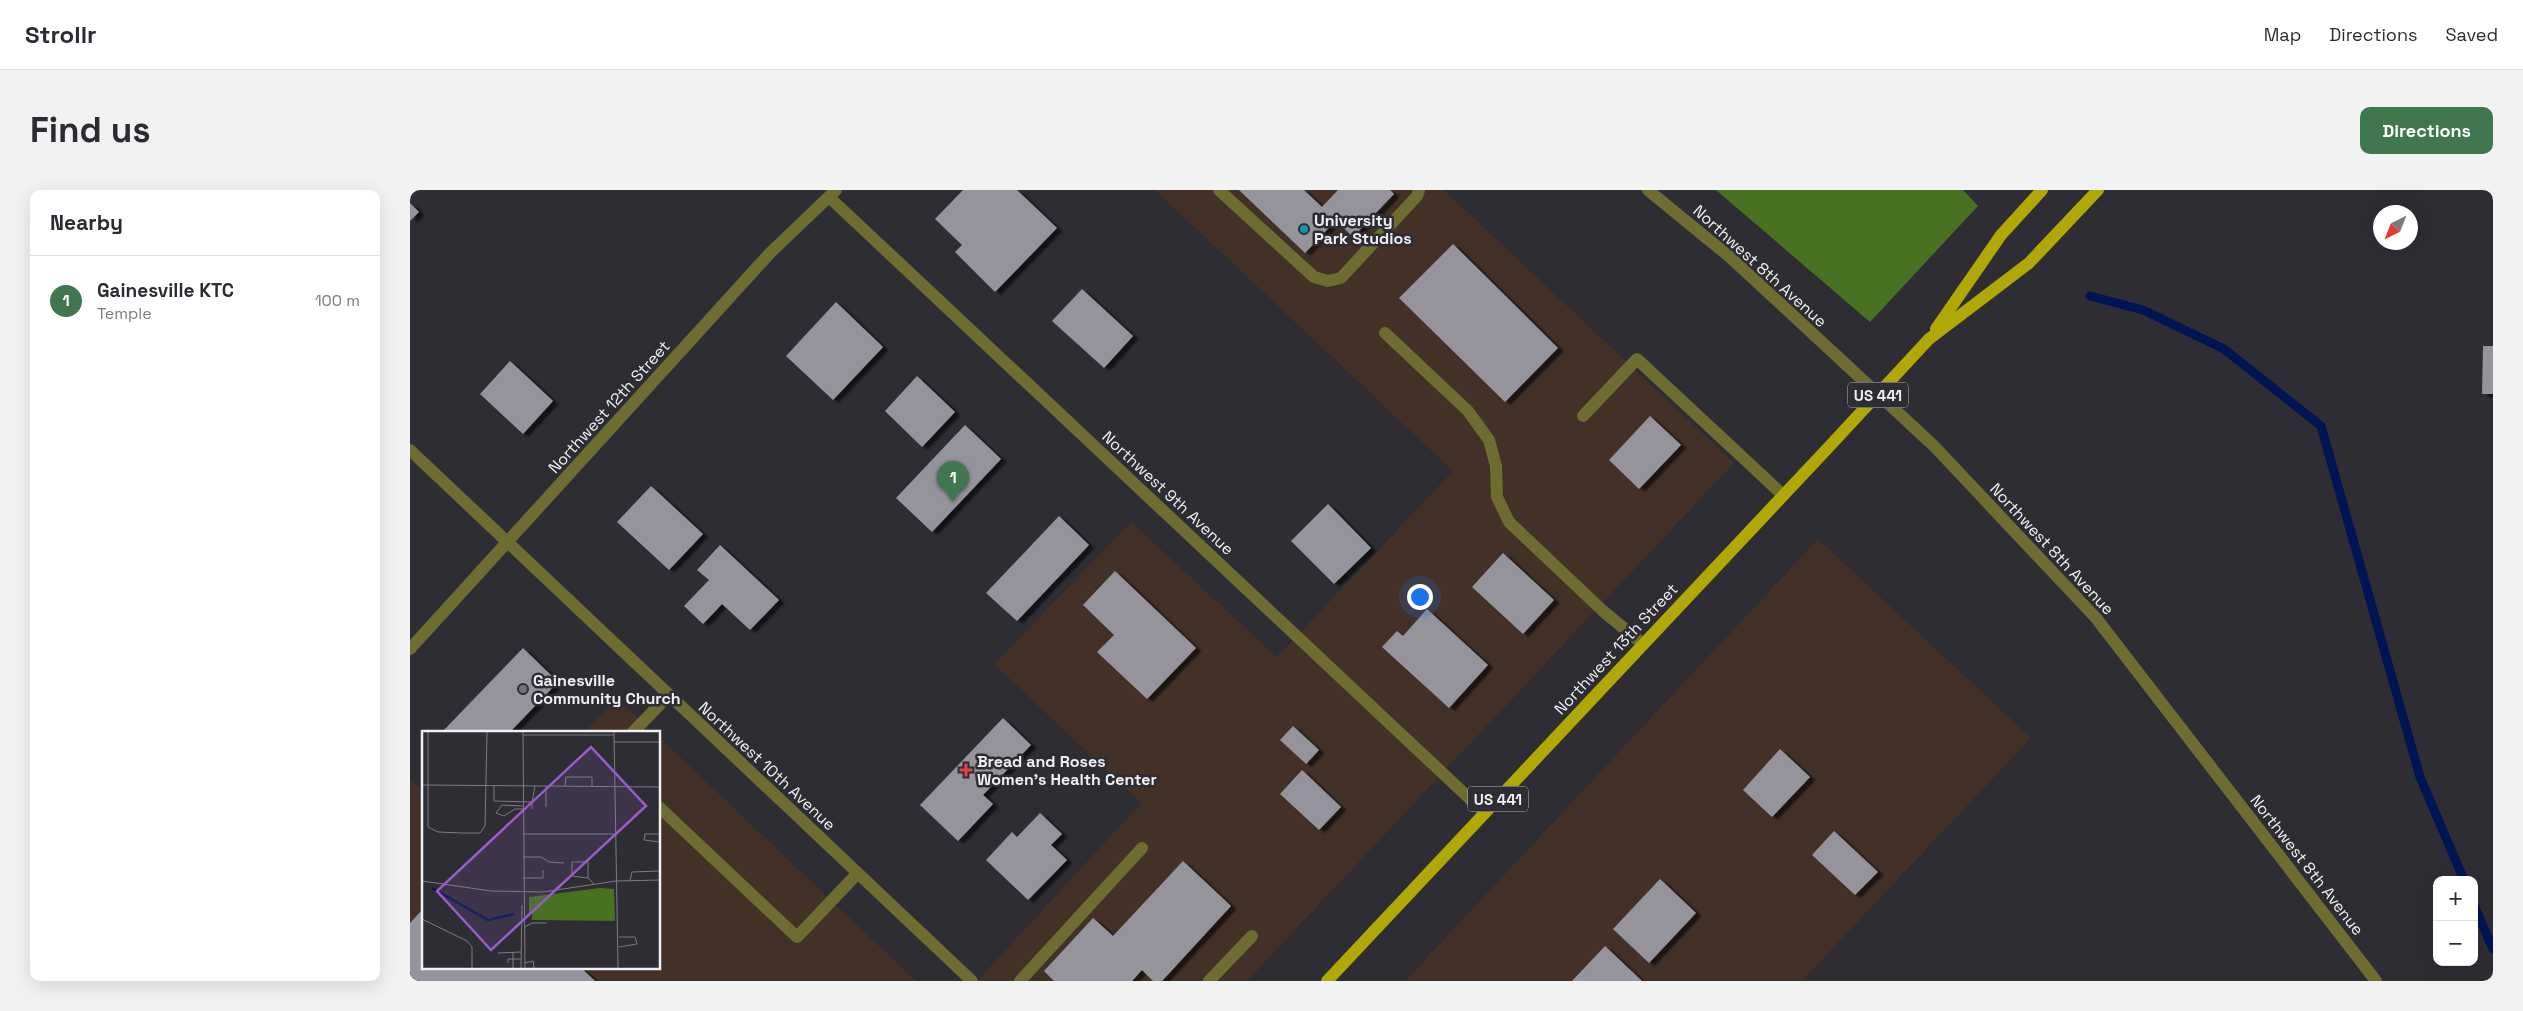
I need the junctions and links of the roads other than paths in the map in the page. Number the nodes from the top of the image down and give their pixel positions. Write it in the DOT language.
graph roads {
  1 [pos="1219,190"];
  2 [pos="1419,190"];
  3 [pos="1648,190"];
  4 [pos="2098,190"];
  5 [pos="2040,191"];
  6 [pos="832,194"];
  7 [pos="1385,333"];
  8 [pos="1929,339"];
  9 [pos="1583,416"];
  10 [pos="410,450"];
  11 [pos="1783,495"];
  12 [pos="508,543"];
  13 [pos="1643,644"];
  14 [pos="410,649"];
  15 [pos="669,695"];
  16 [pos="634,731"];
  17 [pos="660,808"];
  18 [pos="1485,813"];
  19 [pos="1142,848"];
  20 [pos="858,874"];
  21 [pos="1252,936"];
  22 [pos="972,981"];
  23 [pos="1020,981"];
  24 [pos="1209,981"];
  25 [pos="1327,981"];
  26 [pos="2376,981"];
  1 -- 2 [label="street"];
  3 -- 26 [label="street, Northwest 8th Avenue"];
  4 -- 8 [label="main road, Northwest 13th Street / US 441"];
  5 -- 8 [label="main road, Northwest 13th Street / US 441"];
  6 -- 12 [label="street, Northwest 12th Street"];
  6 -- 18 [label="street, Northwest 9th Avenue"];
  7 -- 13 [label="street"];
  8 -- 11 [label="main road, Northwest 13th Street / US 441, bridge"];
  9 -- 11 [label="street"];
  10 -- 12 [label="street, Northwest 10th Avenue"];
  11 -- 13 [label="main road, Northwest 13th Street / US 441"];
  12 -- 14 [label="street, Northwest 12th Street"];
  12 -- 15 [label="street, Northwest 10th Avenue"];
  13 -- 18 [label="main road, Northwest 13th Street / US 441"];
  15 -- 16 [label="street"];
  15 -- 20 [label="street, Northwest 10th Avenue"];
  17 -- 20 [label="street"];
  18 -- 25 [label="main road, Northwest 13th Street / US 441"];
  19 -- 23 [label="street"];
  20 -- 22 [label="street, Northwest 10th Avenue"];
  21 -- 24 [label="street"];
}
